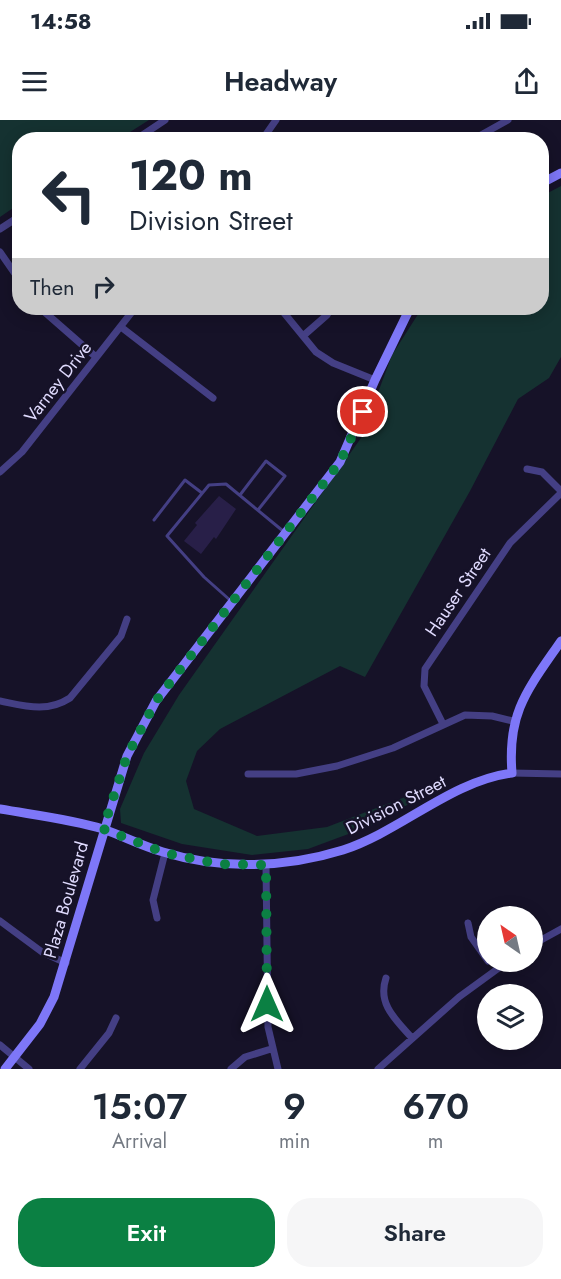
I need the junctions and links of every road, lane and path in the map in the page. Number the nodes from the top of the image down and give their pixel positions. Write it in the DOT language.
graph roads {
  1 [pos="165,120"];
  2 [pos="508,120"];
  3 [pos="147,132"];
  4 [pos="486,132"];
  5 [pos="0,252"];
  6 [pos="12,269"];
  7 [pos="48,315"];
  8 [pos="130,315"];
  9 [pos="286,315"];
  10 [pos="327,315"];
  11 [pos="407,315"];
  12 [pos="122,327"];
  13 [pos="303,336"];
  14 [pos="96,357"];
  15 [pos="375,380"];
  16 [pos="213,398"];
  17 [pos="0,461"];
  18 [pos="528,469"];
  19 [pos="3,470"];
  20 [pos="561,492"];
  21 [pos="202,493"];
  22 [pos="240,495"];
  23 [pos="258,510"];
  24 [pos="154,520"];
  25 [pos="287,534"];
  26 [pos="232,603"];
  27 [pos="127,619"];
  28 [pos="561,641"];
  29 [pos="0,702"];
  30 [pos="513,721"];
  31 [pos="443,724"];
  32 [pos="512,773"];
  33 [pos="248,774"];
  34 [pos="561,774"];
  35 [pos="0,809"];
  36 [pos="103,829"];
  37 [pos="165,853"];
  38 [pos="266,865"];
  39 [pos="157,918"];
  40 [pos="0,921"];
  41 [pos="468,922"];
  42 [pos="561,929"];
  43 [pos="543,939"];
  44 [pos="477,945"];
  45 [pos="66,963"];
  46 [pos="491,972"];
  47 [pos="386,978"];
  48 [pos="116,1018"];
  49 [pos="412,1038"];
  50 [pos="0,1045"];
  51 [pos="271,1049"];
  52 [pos="15,1057"];
  53 [pos="5,1069"];
  54 [pos="29,1069"];
  55 [pos="81,1069"];
  56 [pos="231,1069"];
  57 [pos="278,1069"];
  58 [pos="378,1069"];
  1 -- 3 [label="street"];
  2 -- 4 [label="street"];
  5 -- 6 [label="street"];
  7 -- 14 [label="street"];
  8 -- 12 [label="street, Varney Drive"];
  9 -- 13 [label="street"];
  10 -- 13 [label="street"];
  11 -- 15 [label="main road, Plaza Boulevard"];
  12 -- 14 [label="street, Varney Drive"];
  12 -- 16 [label="street"];
  13 -- 15 [label="street"];
  14 -- 19 [label="street, Varney Drive"];
  15 -- 25 [label="main road, Plaza Boulevard"];
  17 -- 19 [label="street"];
  18 -- 20 [label="street"];
  20 -- 31 [label="street, Hauser Street"];
  21 -- 22 [label="lane"];
  21 -- 24 [label="lane"];
  21 -- 26 [label="lane"];
  22 -- 23 [label="lane"];
  22 -- 23 [label="lane"];
  23 -- 25 [label="lane"];
  25 -- 26 [label="main road, Plaza Boulevard"];
  26 -- 36 [label="main road, Plaza Boulevard"];
  27 -- 29 [label="street"];
  28 -- 30 [label="main road"];
  30 -- 31 [label="street"];
  30 -- 32 [label="main road"];
  31 -- 33 [label="street"];
  32 -- 34 [label="street, Division Street"];
  32 -- 38 [label="main road, Division Street"];
  35 -- 36 [label="main road, Division Street"];
  36 -- 37 [label="main road, Division Street"];
  36 -- 45 [label="main road, Plaza Boulevard"];
  37 -- 38 [label="main road, Division Street"];
  37 -- 39 [label="street"];
  38 -- 51 [label="street"];
  40 -- 45 [label="street"];
  41 -- 44 [label="street"];
  42 -- 43 [label="street"];
  45 -- 52 [label="main road, Plaza Boulevard"];
  46 -- 49 [label="street"];
  47 -- 49 [label="street"];
  48 -- 55 [label="street"];
  49 -- 58 [label="street"];
  50 -- 52 [label="street"];
  51 -- 56 [label="street"];
  51 -- 57 [label="street"];
  52 -- 53 [label="main road, Plaza Boulevard"];
  52 -- 54 [label="street"];
}
